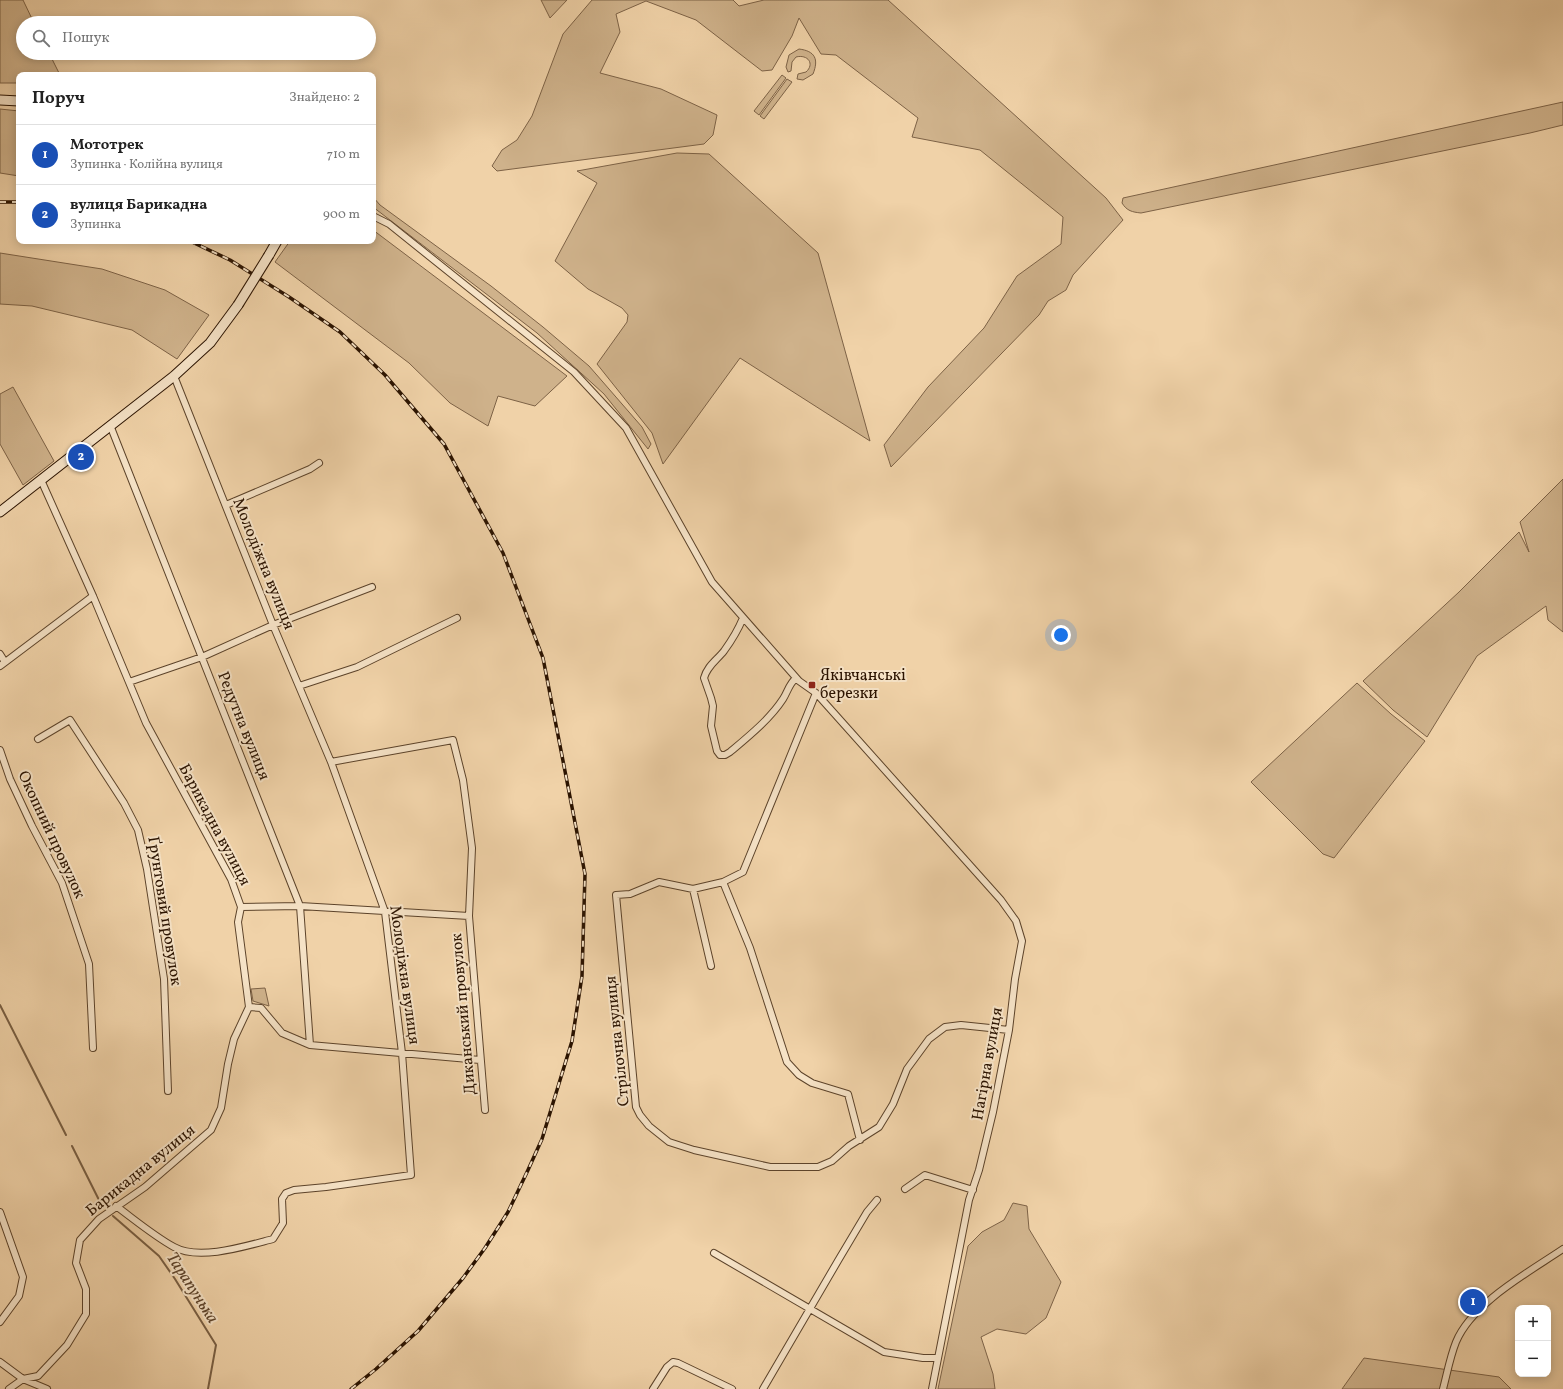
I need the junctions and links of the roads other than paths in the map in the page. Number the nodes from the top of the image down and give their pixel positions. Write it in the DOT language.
graph roads {
  1 [pos="0,100"];
  2 [pos="16,101"];
  3 [pos="376,218"];
  4 [pos="275,244"];
  5 [pos="174,376"];
  6 [pos="110,426"];
  7 [pos="319,463"];
  8 [pos="41,480"];
  9 [pos="226,505"];
  10 [pos="0,512"];
  11 [pos="372,587"];
  12 [pos="93,596"];
  13 [pos="457,618"];
  14 [pos="743,618"];
  15 [pos="273,625"];
  16 [pos="0,654"];
  17 [pos="202,657"];
  18 [pos="2,664"];
  19 [pos="796,678"];
  20 [pos="129,682"];
  21 [pos="299,686"];
  22 [pos="816,693"];
  23 [pos="38,739"];
  24 [pos="0,750"];
  25 [pos="331,762"];
  26 [pos="723,882"];
  27 [pos="693,889"];
  28 [pos="300,906"];
  29 [pos="241,907"];
  30 [pos="385,912"];
  31 [pos="469,916"];
  32 [pos="711,966"];
  33 [pos="249,1007"];
  34 [pos="1009,1030"];
  35 [pos="310,1045"];
  36 [pos="93,1048"];
  37 [pos="402,1053"];
  38 [pos="480,1060"];
  39 [pos="168,1091"];
  40 [pos="485,1110"];
  41 [pos="860,1140"];
  42 [pos="905,1189"];
  43 [pos="973,1190"];
  44 [pos="877,1200"];
  45 [pos="116,1206"];
  46 [pos="0,1212"];
  47 [pos="1563,1249"];
  48 [pos="714,1253"];
  49 [pos="809,1309"];
  50 [pos="0,1322"];
  51 [pos="938,1358"];
  52 [pos="0,1362"];
  53 [pos="23,1379"];
  54 [pos="9,1389"];
  55 [pos="47,1389"];
  56 [pos="653,1389"];
  57 [pos="732,1389"];
  58 [pos="763,1389"];
  59 [pos="932,1389"];
  60 [pos="1443,1389"];
  1 -- 2 [label="street"];
  3 -- 14 [label="street"];
  4 -- 5 [label="street, bridge"];
  5 -- 6 [label="street"];
  5 -- 9 [label="street, Молодіжна вулиця"];
  6 -- 8 [label="street"];
  6 -- 17 [label="street, Редутна вулиця"];
  7 -- 9 [label="street"];
  8 -- 10 [label="street"];
  8 -- 12 [label="street, Барикадна вулиця"];
  9 -- 15 [label="street, Молодіжна вулиця"];
  11 -- 15 [label="street"];
  12 -- 18 [label="street"];
  12 -- 20 [label="street, Барикадна вулиця"];
  13 -- 21 [label="street"];
  14 -- 19 [label="street"];
  14 -- 19 [label="street"];
  15 -- 17 [label="street"];
  15 -- 21 [label="street, Молодіжна вулиця"];
  16 -- 18 [label="street"];
  17 -- 20 [label="street"];
  17 -- 28 [label="street, Редутна вулиця"];
  19 -- 22 [label="street"];
  20 -- 29 [label="street, Барикадна вулиця"];
  21 -- 25 [label="street, Молодіжна вулиця"];
  22 -- 26 [label="street"];
  22 -- 34 [label="street, Нагірна вулиця"];
  23 -- 39 [label="street, Ґрунтовий провулок"];
  24 -- 36 [label="street, Окопний провулок"];
  25 -- 30 [label="street, Молодіжна вулиця"];
  25 -- 31 [label="street"];
  26 -- 27 [label="street"];
  26 -- 41 [label="street"];
  27 -- 32 [label="street"];
  27 -- 41 [label="street, Стрілочна вулиця"];
  28 -- 29 [label="street"];
  28 -- 30 [label="street"];
  28 -- 35 [label="street, Редутна вулиця"];
  29 -- 33 [label="street, Барикадна вулиця"];
  30 -- 31 [label="street"];
  30 -- 37 [label="street, Молодіжна вулиця"];
  31 -- 38 [label="street, Диканський провулок"];
  33 -- 35 [label="street"];
  33 -- 45 [label="street, Барикадна вулиця"];
  34 -- 41 [label="street, Стрілочна вулиця"];
  34 -- 43 [label="street, Нагірна вулиця"];
  35 -- 37 [label="street"];
  37 -- 38 [label="street"];
  37 -- 45 [label="street, Молодіжна вулиця"];
  38 -- 40 [label="street, Диканський провулок"];
  42 -- 43 [label="street"];
  43 -- 51 [label="street, Нагірна вулиця"];
  44 -- 49 [label="street"];
  45 -- 53 [label="street, Барикадна вулиця"];
  46 -- 50 [label="street"];
  47 -- 60 [label="street"];
  48 -- 49 [label="street"];
  49 -- 51 [label="street"];
  49 -- 58 [label="street"];
  51 -- 59 [label="street, Нагірна вулиця"];
  52 -- 53 [label="street"];
  53 -- 54 [label="street, Барикадна вулиця"];
  53 -- 55 [label="street"];
  56 -- 57 [label="street"];
}
